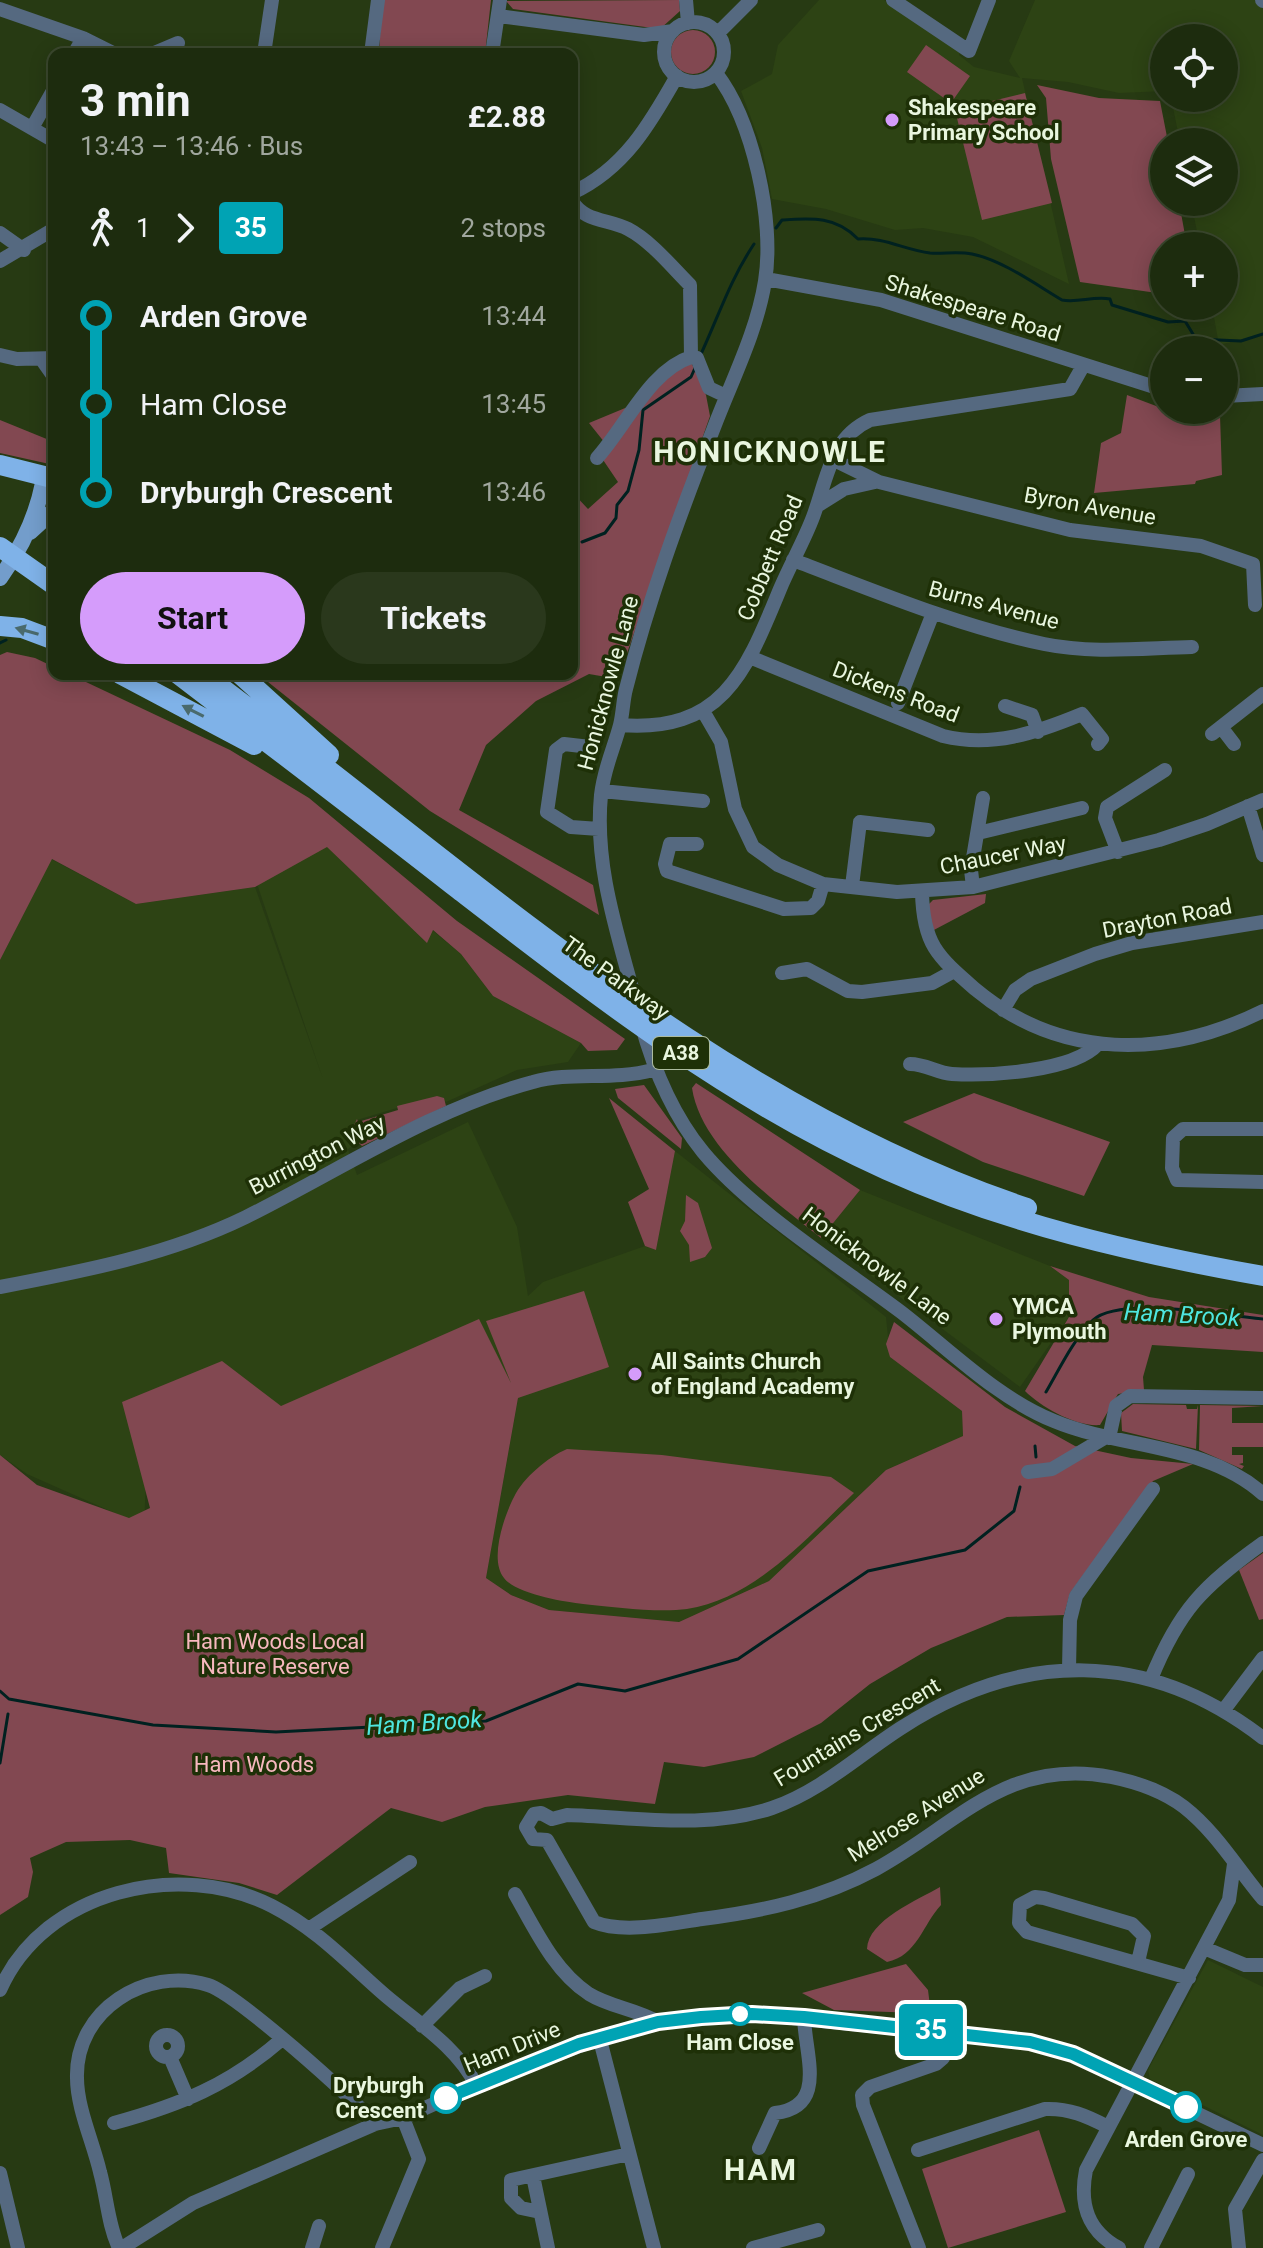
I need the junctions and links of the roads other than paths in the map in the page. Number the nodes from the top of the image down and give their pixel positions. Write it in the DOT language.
graph roads {
  1 [pos="272,0"];
  2 [pos="378,0"];
  3 [pos="500,0"];
  4 [pos="686,0"];
  5 [pos="751,0"];
  6 [pos="893,0"];
  7 [pos="989,0"];
  8 [pos="0,9"];
  9 [pos="498,16"];
  10 [pos="688,23"];
  11 [pos="673,31"];
  12 [pos="718,33"];
  13 [pos="644,35"];
  14 [pos="83,38"];
  15 [pos="178,43"];
  16 [pos="77,48"];
  17 [pos="103,48"];
  18 [pos="166,48"];
  19 [pos="265,48"];
  20 [pos="372,48"];
  21 [pos="493,48"];
  22 [pos="665,54"];
  23 [pos="716,73"];
  24 [pos="677,76"];
  25 [pos="48,100"];
  26 [pos="0,110"];
  27 [pos="32,128"];
  28 [pos="48,137"];
  29 [pos="578,190"];
  30 [pos="578,211"];
  31 [pos="0,233"];
  32 [pos="48,233"];
  33 [pos="24,250"];
  34 [pos="0,261"];
  35 [pos="766,279"];
  36 [pos="0,355"];
  37 [pos="48,359"];
  38 [pos="696,362"];
  39 [pos="1083,366"];
  40 [pos="1150,386"];
  41 [pos="1263,394"];
  42 [pos="1238,395"];
  43 [pos="726,396"];
  44 [pos="597,458"];
  45 [pos="832,459"];
  46 [pos="0,465"];
  47 [pos="48,475"];
  48 [pos="879,482"];
  49 [pos="48,483"];
  50 [pos="817,506"];
  51 [pos="48,516"];
  52 [pos="0,531"];
  53 [pos="26,536"];
  54 [pos="0,547"];
  55 [pos="793,560"];
  56 [pos="48,573"];
  57 [pos="0,578"];
  58 [pos="1255,605"];
  59 [pos="933,613"];
  60 [pos="0,626"];
  61 [pos="48,638"];
  62 [pos="1192,647"];
  63 [pos="752,658"];
  64 [pos="132,680"];
  65 [pos="186,680"];
  66 [pos="211,680"];
  67 [pos="246,680"];
  68 [pos="1263,694"];
  69 [pos="898,703"];
  70 [pos="1005,706"];
  71 [pos="703,711"];
  72 [pos="620,725"];
  73 [pos="1038,732"];
  74 [pos="1098,744"];
  75 [pos="1234,744"];
  76 [pos="590,747"];
  77 [pos="1165,770"];
  78 [pos="602,791"];
  79 [pos="333,792"];
  80 [pos="983,798"];
  81 [pos="1263,800"];
  82 [pos="703,801"];
  83 [pos="1248,806"];
  84 [pos="1082,808"];
  85 [pos="599,829"];
  86 [pos="928,830"];
  87 [pos="410,832"];
  88 [pos="978,833"];
  89 [pos="697,844"];
  90 [pos="1118,852"];
  91 [pos="1263,855"];
  92 [pos="823,884"];
  93 [pos="852,886"];
  94 [pos="973,887"];
  95 [pos="922,892"];
  96 [pos="1263,922"];
  97 [pos="788,967"];
  98 [pos="954,971"];
  99 [pos="1003,1010"];
  100 [pos="1263,1011"];
  101 [pos="1098,1044"];
  102 [pos="910,1064"];
  103 [pos="653,1070"];
  104 [pos="1263,1129"];
  105 [pos="1263,1182"];
  106 [pos="1263,1264"];
  107 [pos="1263,1276"];
  108 [pos="0,1287"];
  109 [pos="1263,1398"];
  110 [pos="1107,1438"];
  111 [pos="1028,1472"];
  112 [pos="1263,1494"];
  113 [pos="1152,1497"];
  114 [pos="1263,1543"];
  115 [pos="1263,1658"];
  116 [pos="1069,1669"];
  117 [pos="1151,1679"];
  118 [pos="1223,1711"];
  119 [pos="1263,1738"];
  120 [pos="552,1819"];
  121 [pos="547,1840"];
  122 [pos="410,1862"];
  123 [pos="1234,1864"];
  124 [pos="515,1894"];
  125 [pos="1261,1896"];
  126 [pos="1229,1900"];
  127 [pos="310,1928"];
  128 [pos="1204,1948"];
  129 [pos="1138,1962"];
  130 [pos="1263,1965"];
  131 [pos="485,1976"];
  132 [pos="1189,1978"];
  133 [pos="0,1990"];
  134 [pos="804,2017"];
  135 [pos="658,2022"];
  136 [pos="422,2026"];
  137 [pos="945,2032"];
  138 [pos="281,2040"];
  139 [pos="600,2040"];
  140 [pos="170,2057"];
  141 [pos="1133,2082"];
  142 [pos="476,2085"];
  143 [pos="188,2099"];
  144 [pos="403,2118"];
  145 [pos="114,2123"];
  146 [pos="375,2124"];
  147 [pos="1108,2127"];
  148 [pos="1263,2145"];
  149 [pos="759,2148"];
  150 [pos="918,2150"];
  151 [pos="629,2154"];
  152 [pos="1263,2160"];
  153 [pos="0,2173"];
  154 [pos="1188,2174"];
  155 [pos="533,2176"];
  156 [pos="540,2212"];
  157 [pos="319,2226"];
  158 [pos="818,2230"];
  159 [pos="911,2241"];
  160 [pos="18,2248"];
  161 [pos="120,2248"];
  162 [pos="312,2248"];
  163 [pos="382,2248"];
  164 [pos="548,2248"];
  165 [pos="654,2248"];
  166 [pos="753,2248"];
  167 [pos="1119,2248"];
  168 [pos="1151,2248"];
  169 [pos="1239,2248"];
  1 -- 19 [label="street"];
  2 -- 20 [label="street"];
  3 -- 9 [label="street"];
  4 -- 10 [label="street"];
  5 -- 12 [label="street"];
  6 -- 7 [label="street"];
  8 -- 14 [label="street"];
  9 -- 13 [label="street"];
  9 -- 21 [label="street"];
  10 -- 11 [label="street"];
  10 -- 12 [label="street"];
  11 -- 13 [label="street"];
  11 -- 22 [label="street"];
  12 -- 23 [label="street"];
  13 -- 22 [label="street"];
  14 -- 16 [label="street"];
  14 -- 17 [label="street"];
  15 -- 18 [label="street"];
  22 -- 24 [label="street"];
  23 -- 24 [label="street"];
  23 -- 35 [label="street, Honicknowle Lane"];
  24 -- 29 [label="street"];
  25 -- 27 [label="street"];
  26 -- 27 [label="street"];
  27 -- 28 [label="street"];
  30 -- 38 [label="street"];
  31 -- 33 [label="street"];
  32 -- 33 [label="street"];
  33 -- 34 [label="street"];
  35 -- 39 [label="street, Shakespeare Road"];
  35 -- 43 [label="street, Honicknowle Lane"];
  36 -- 37 [label="street"];
  38 -- 43 [label="street"];
  38 -- 44 [label="street"];
  39 -- 40 [label="street, Shakespeare Road"];
  39 -- 45 [label="street, Cobbett Road"];
  41 -- 42 [label="street"];
  43 -- 72 [label="street, Honicknowle Lane"];
  45 -- 48 [label="street, Byron Avenue"];
  45 -- 50 [label="street, Cobbett Road"];
  46 -- 47 [label="highway"];
  48 -- 50 [label="street, Byron Avenue"];
  48 -- 58 [label="street, Byron Avenue"];
  49 -- 53 [label="main road"];
  50 -- 55 [label="street, Cobbett Road"];
  51 -- 53 [label="main road"];
  52 -- 56 [label="highway"];
  53 -- 57 [label="main road"];
  54 -- 56 [label="highway"];
  55 -- 59 [label="street, Burns Avenue"];
  55 -- 63 [label="street, Cobbett Road"];
  59 -- 62 [label="street, Burns Avenue"];
  59 -- 69 [label="street"];
  61 -- 60 [label="highway, one-way"];
  63 -- 71 [label="street, Cobbett Road"];
  63 -- 73 [label="street, Dickens Road"];
  79 -- 64 [label="highway, A38, one-way"];
  65 -- 79 [label="highway, The Parkway / A38"];
  66 -- 87 [label="highway, The Parkway / A38"];
  67 -- 87 [label="highway, A38"];
  68 -- 75 [label="street"];
  70 -- 73 [label="street"];
  71 -- 72 [label="street, Cobbett Road"];
  71 -- 92 [label="street, Chaucer Way"];
  72 -- 78 [label="street, Honicknowle Lane"];
  73 -- 74 [label="street, Dickens Road"];
  76 -- 85 [label="street"];
  77 -- 90 [label="street"];
  78 -- 82 [label="street"];
  78 -- 85 [label="street, Honicknowle Lane"];
  79 -- 107 [label="highway, The Parkway / A38"];
  80 -- 88 [label="street"];
  81 -- 83 [label="street, Chaucer Way"];
  83 -- 90 [label="street, Chaucer Way"];
  83 -- 91 [label="street"];
  84 -- 88 [label="street"];
  85 -- 103 [label="street, Honicknowle Lane"];
  86 -- 93 [label="street"];
  87 -- 106 [label="highway, The Parkway / A38"];
  88 -- 94 [label="street"];
  89 -- 92 [label="street"];
  90 -- 94 [label="street, Chaucer Way"];
  92 -- 93 [label="street, Chaucer Way"];
  93 -- 95 [label="street, Chaucer Way"];
  94 -- 95 [label="street, Chaucer Way"];
  95 -- 98 [label="street"];
  96 -- 99 [label="street, Drayton Road"];
  97 -- 98 [label="street"];
  98 -- 99 [label="street"];
  99 -- 101 [label="street"];
  100 -- 101 [label="street"];
  101 -- 102 [label="street"];
  103 -- 108 [label="street, Burrington Way"];
  103 -- 110 [label="street, Honicknowle Lane"];
  104 -- 105 [label="street"];
  109 -- 110 [label="street"];
  110 -- 111 [label="street"];
  110 -- 112 [label="street, Honicknowle Lane"];
  113 -- 116 [label="street"];
  114 -- 117 [label="street"];
  115 -- 118 [label="street"];
  116 -- 117 [label="street, Fountains Crescent"];
  116 -- 120 [label="street, Fountains Crescent"];
  117 -- 118 [label="street, Fountains Crescent"];
  118 -- 119 [label="street, Fountains Crescent"];
  120 -- 121 [label="street"];
  120 -- 121 [label="street, Melrose Avenue"];
  121 -- 123 [label="street, Melrose Avenue"];
  122 -- 127 [label="street"];
  123 -- 125 [label="street, Melrose Avenue"];
  123 -- 126 [label="street"];
  124 -- 135 [label="street"];
  125 -- 126 [label="street"];
  126 -- 128 [label="street"];
  127 -- 133 [label="street"];
  127 -- 136 [label="street"];
  128 -- 130 [label="street"];
  128 -- 132 [label="street"];
  129 -- 129 [label="street"];
  129 -- 132 [label="street"];
  131 -- 136 [label="street"];
  132 -- 141 [label="street"];
  134 -- 135 [label="street, Ham Drive"];
  134 -- 137 [label="street, Ham Drive"];
  134 -- 149 [label="street"];
  135 -- 139 [label="street, Ham Drive"];
  136 -- 142 [label="street"];
  137 -- 141 [label="street, Ham Drive"];
  137 -- 159 [label="street"];
  138 -- 143 [label="street"];
  138 -- 146 [label="street"];
  138 -- 161 [label="street"];
  139 -- 142 [label="street, Ham Drive"];
  139 -- 151 [label="street"];
  140 -- 143 [label="street"];
  141 -- 147 [label="street"];
  141 -- 148 [label="street, Ham Drive"];
  142 -- 144 [label="street, Ham Drive"];
  143 -- 145 [label="street"];
  144 -- 146 [label="street, Ham Drive"];
  144 -- 163 [label="street"];
  146 -- 161 [label="street, Ham Drive"];
  147 -- 150 [label="street"];
  147 -- 167 [label="street"];
  151 -- 155 [label="street"];
  151 -- 165 [label="street"];
  152 -- 169 [label="street"];
  153 -- 160 [label="street"];
  154 -- 168 [label="street"];
  155 -- 156 [label="street"];
  155 -- 156 [label="street"];
  156 -- 164 [label="street"];
  157 -- 162 [label="street"];
  158 -- 166 [label="street"];
}
